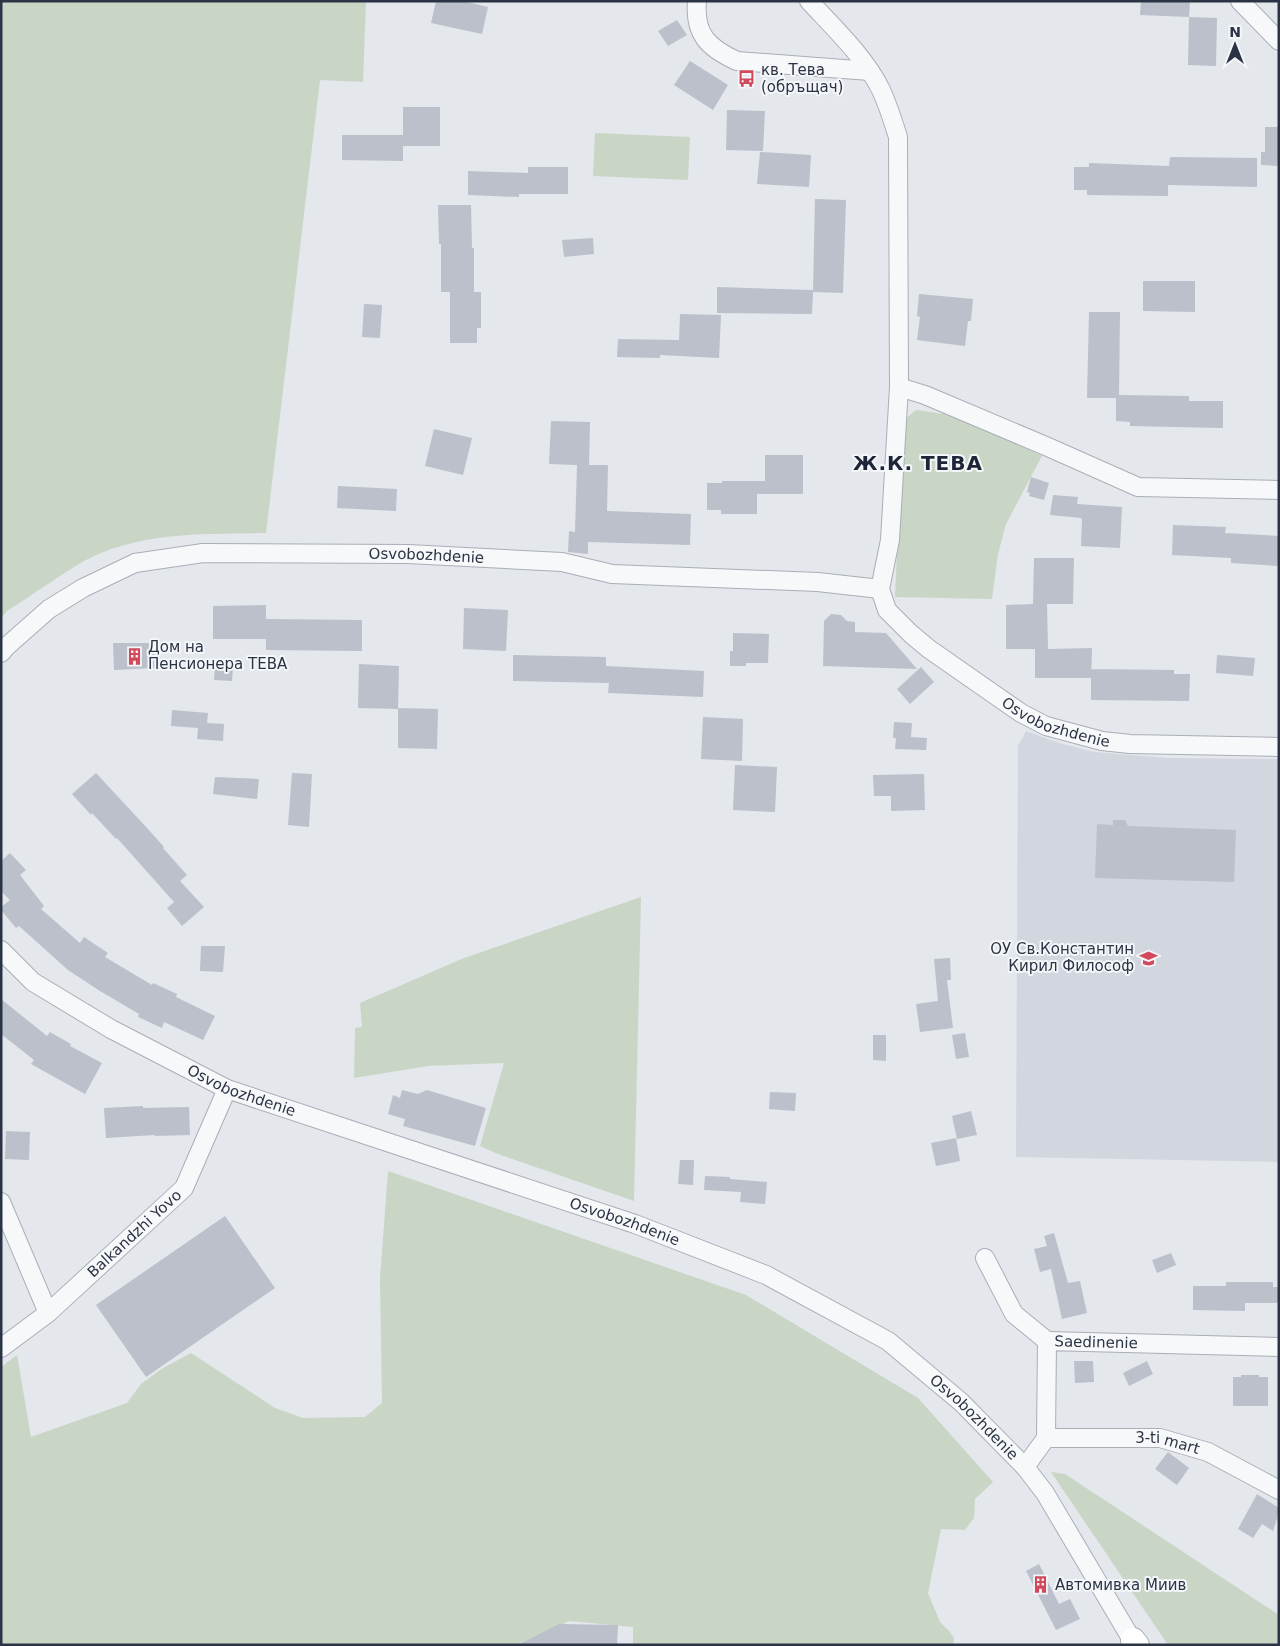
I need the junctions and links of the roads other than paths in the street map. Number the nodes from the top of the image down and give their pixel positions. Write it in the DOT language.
graph roads {
  1 [pos="697,1"];
  2 [pos="810,1"];
  3 [pos="1246,4"];
  4 [pos="1279,41"];
  5 [pos="870,71"];
  6 [pos="898,387"];
  7 [pos="1279,490"];
  8 [pos="880,589"];
  9 [pos="1,652"];
  10 [pos="1279,747"];
  11 [pos="1,950"];
  12 [pos="227,1089"];
  13 [pos="1,1202"];
  14 [pos="985,1258"];
  15 [pos="48,1313"];
  16 [pos="1046,1341"];
  17 [pos="1279,1347"];
  18 [pos="1,1348"];
  19 [pos="1046,1438"];
  20 [pos="1025,1467"];
  21 [pos="1279,1490"];
  22 [pos="1135,1643"];
  1 -- 5 [label="street"];
  2 -- 5 [label="street"];
  3 -- 4 [label="street"];
  5 -- 6 [label="street"];
  6 -- 7 [label="street"];
  6 -- 8 [label="street"];
  8 -- 9 [label="street, Osvobozhdenie"];
  8 -- 10 [label="street, Osvobozhdenie"];
  11 -- 12 [label="street, Osvobozhdenie"];
  12 -- 15 [label="street, Balkandzhi Yovo"];
  12 -- 20 [label="street, Osvobozhdenie"];
  13 -- 15 [label="street"];
  14 -- 16 [label="street"];
  15 -- 18 [label="street, Balkandzhi Yovo"];
  16 -- 17 [label="street, Saedinenie"];
  16 -- 19 [label="street, Saedinenie"];
  19 -- 20 [label="street"];
  19 -- 21 [label="street, 3-ti mart"];
  20 -- 22 [label="street, Osvobozhdenie"];
}
